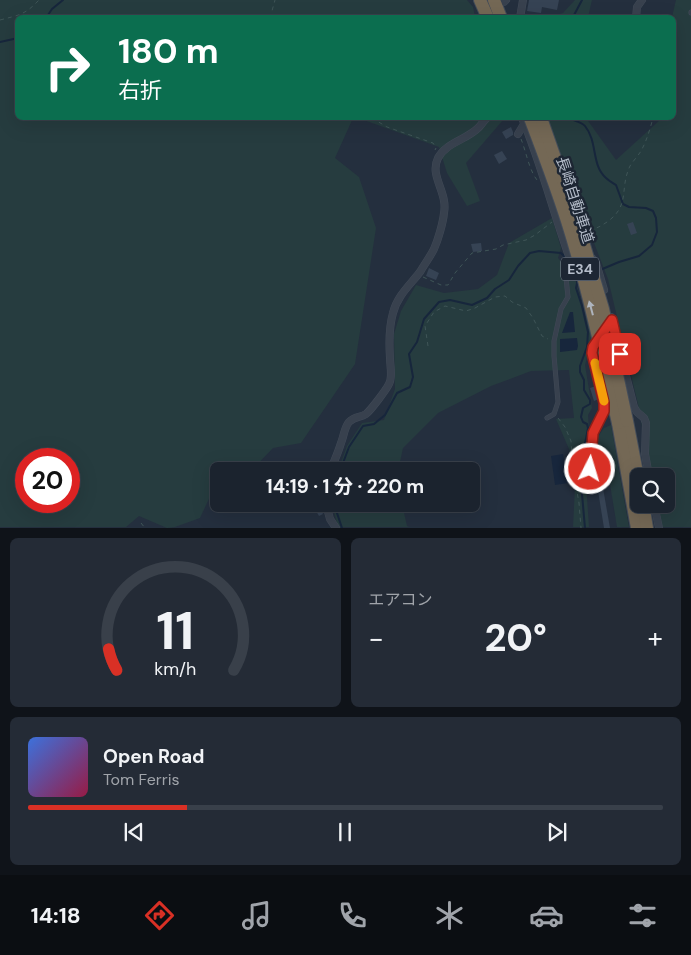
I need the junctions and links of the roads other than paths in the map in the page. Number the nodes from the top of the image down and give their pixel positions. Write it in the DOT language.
graph roads {
  1 [pos="480,0"];
  2 [pos="494,0"];
  3 [pos="524,0"];
  4 [pos="642,0"];
  5 [pos="487,15"];
  6 [pos="501,15"];
  7 [pos="521,15"];
  8 [pos="636,15"];
  9 [pos="485,120"];
  10 [pos="525,120"];
  11 [pos="542,120"];
  12 [pos="518,134"];
  13 [pos="569,164"];
  14 [pos="542,173"];
  15 [pos="570,259"];
  16 [pos="612,320"];
  17 [pos="547,418"];
  18 [pos="623,422"];
  19 [pos="333,462"];
  20 [pos="635,468"];
  21 [pos="648,468"];
  22 [pos="590,469"];
  23 [pos="328,512"];
  24 [pos="644,513"];
  25 [pos="656,513"];
  26 [pos="336,528"];
  27 [pos="637,528"];
  28 [pos="647,528"];
  29 [pos="659,528"];
  1 -- 5 [label="highway"];
  2 -- 6 [label="highway"];
  3 -- 7 [label="street"];
  4 -- 8 [label="street"];
  9 -- 19 [label="street"];
  10 -- 12 [label="street"];
  10 -- 14 [label="street"];
  18 -- 10 [label="highway, 長崎自動車道 / E34, one-way, bridge"];
  11 -- 18 [label="highway, 長崎自動車道 / E34, bridge"];
  13 -- 14 [label="lane"];
  14 -- 15 [label="street"];
  15 -- 16 [label="street"];
  15 -- 17 [label="lane"];
  16 -- 21 [label="street"];
  16 -- 22 [label="lane"];
  18 -- 20 [label="highway, 長崎自動車道 / E34"];
  18 -- 27 [label="highway, 長崎自動車道 / E34"];
  23 -- 26 [label="street"];
  24 -- 28 [label="highway"];
  25 -- 29 [label="street"];
}
